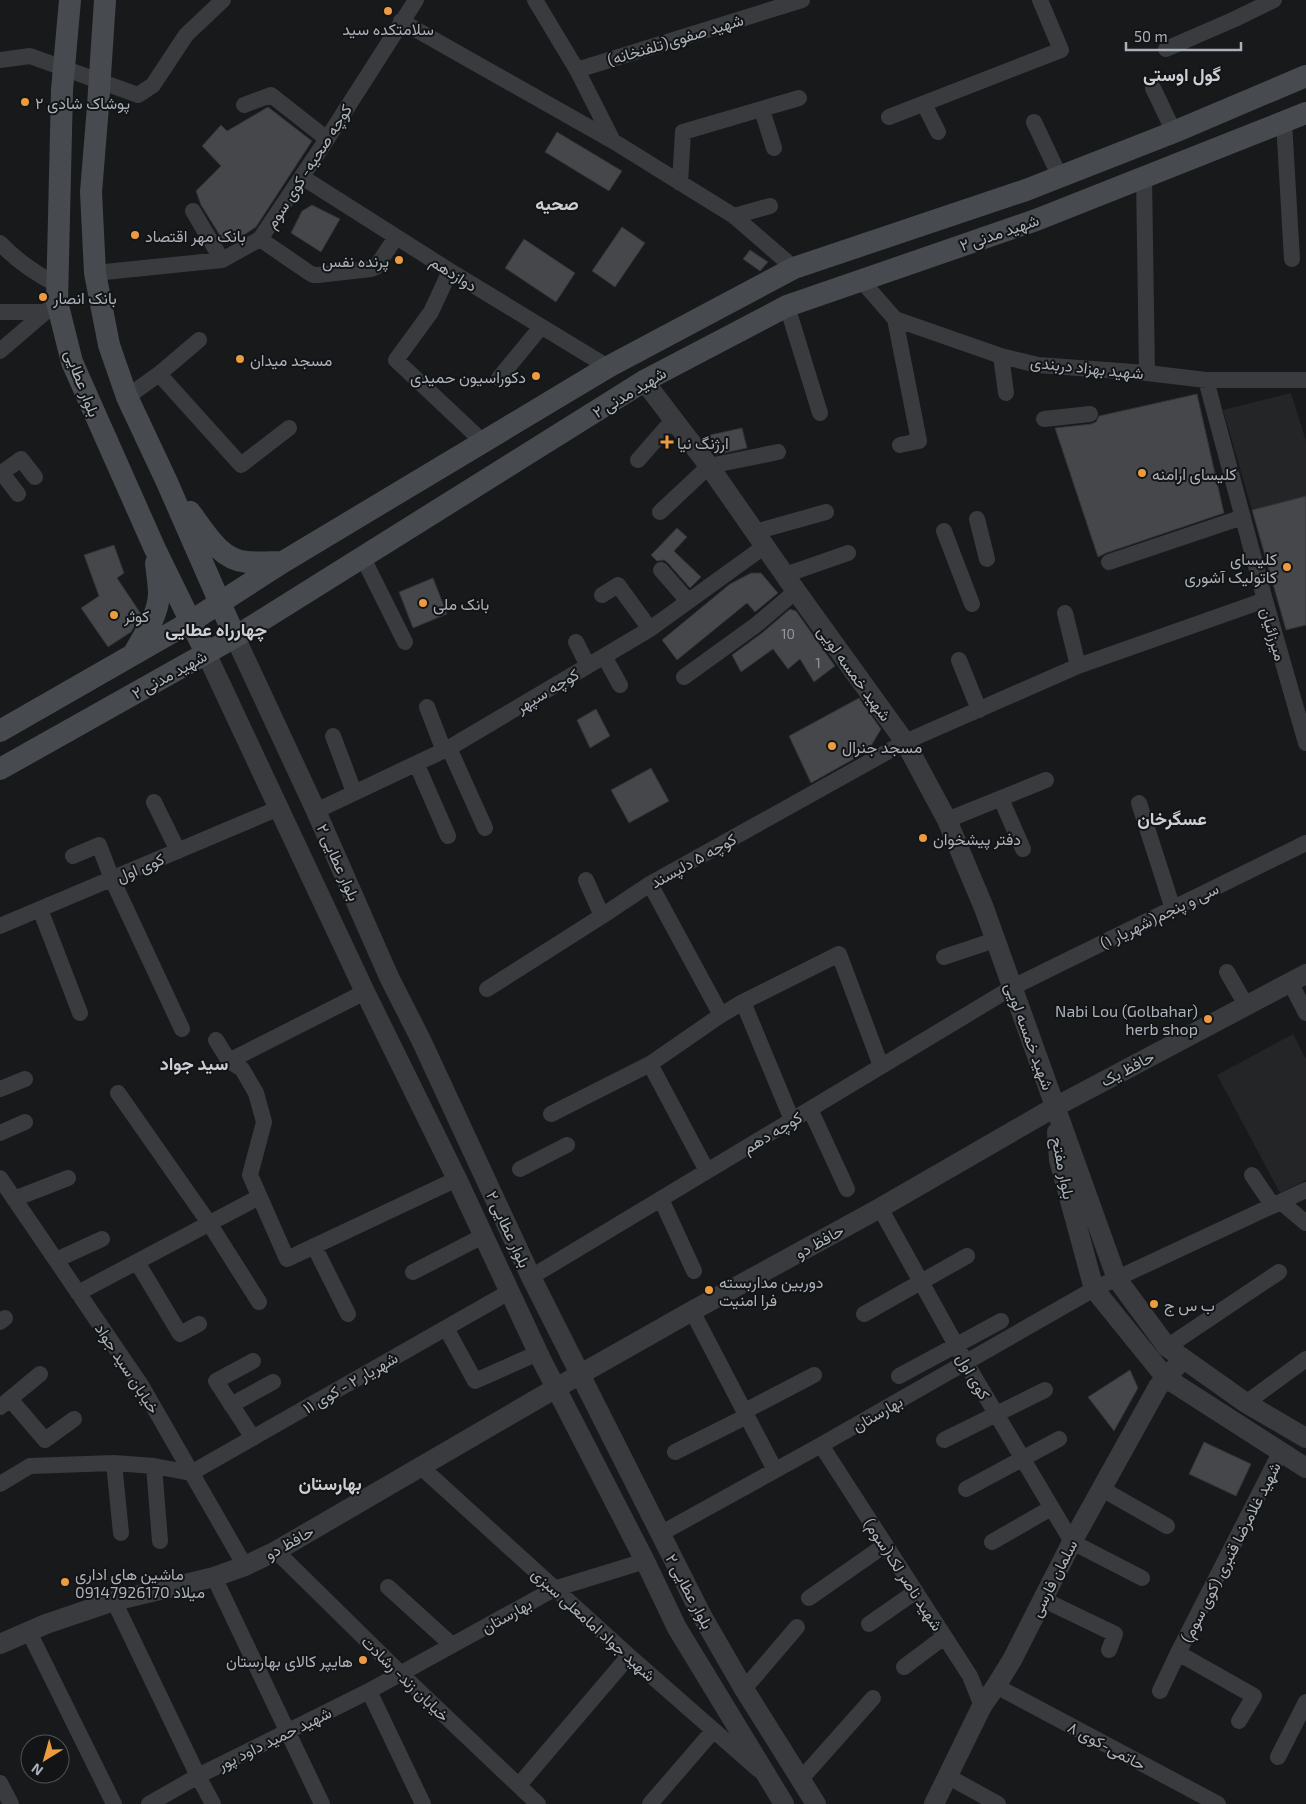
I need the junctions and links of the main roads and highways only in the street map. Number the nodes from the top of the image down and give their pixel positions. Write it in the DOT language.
graph roads {
  1 [pos="70,0"];
  2 [pos="105,0"];
  3 [pos="67,44"];
  4 [pos="101,49"];
  5 [pos="1306,76"];
  6 [pos="62,102"];
  7 [pos="98,106"];
  8 [pos="1306,114"];
  9 [pos="1026,190"];
  10 [pos="1036,220"];
  11 [pos="801,266"];
  12 [pos="769,281"];
  13 [pos="824,293"];
  14 [pos="783,307"];
  15 [pos="166,480"];
  16 [pos="155,549"];
  17 [pos="282,562"];
  18 [pos="220,604"];
  19 [pos="190,622"];
  20 [pos="235,637"];
  21 [pos="206,653"];
  22 [pos="133,654"];
  23 [pos="0,731"];
  24 [pos="0,769"];
  1 -- 3 [label="main road, بلوار عطایی"];
  2 -- 4 [label="main road"];
  3 -- 4 [label="main road"];
  3 -- 6 [label="main road, بلوار عطایی"];
  4 -- 7 [label="main road"];
  5 -- 9 [label="main road, شهید مدنی ۲"];
  6 -- 7 [label="main road"];
  6 -- 16 [label="main road, بلوار عطایی"];
  7 -- 15 [label="main road"];
  8 -- 10 [label="main road, شهید مدنی ۲"];
  9 -- 10 [label="main road"];
  9 -- 11 [label="main road, شهید مدنی ۲"];
  10 -- 13 [label="main road, شهید مدنی ۲"];
  11 -- 12 [label="main road, شهید مدنی ۲"];
  11 -- 13 [label="main road"];
  12 -- 14 [label="main road"];
  12 -- 17 [label="main road, شهید مدنی ۲"];
  13 -- 14 [label="main road, شهید مدنی ۲"];
  14 -- 20 [label="main road, شهید مدنی ۲"];
  15 -- 17 [label="main road"];
  15 -- 18 [label="main road"];
  16 -- 19 [label="main road, بلوار عطایی"];
  16 -- 22 [label="main road"];
  17 -- 18 [label="main road, شهید مدنی ۲"];
  18 -- 19 [label="main road, شهید مدنی ۲"];
  18 -- 20 [label="main road"];
  19 -- 21 [label="main road, بلوار عطایی"];
  19 -- 22 [label="main road, شهید مدنی ۲"];
  20 -- 21 [label="main road, شهید مدنی ۲"];
  21 -- 24 [label="main road, شهید مدنی ۲"];
  22 -- 23 [label="main road, شهید مدنی ۲"];
}
